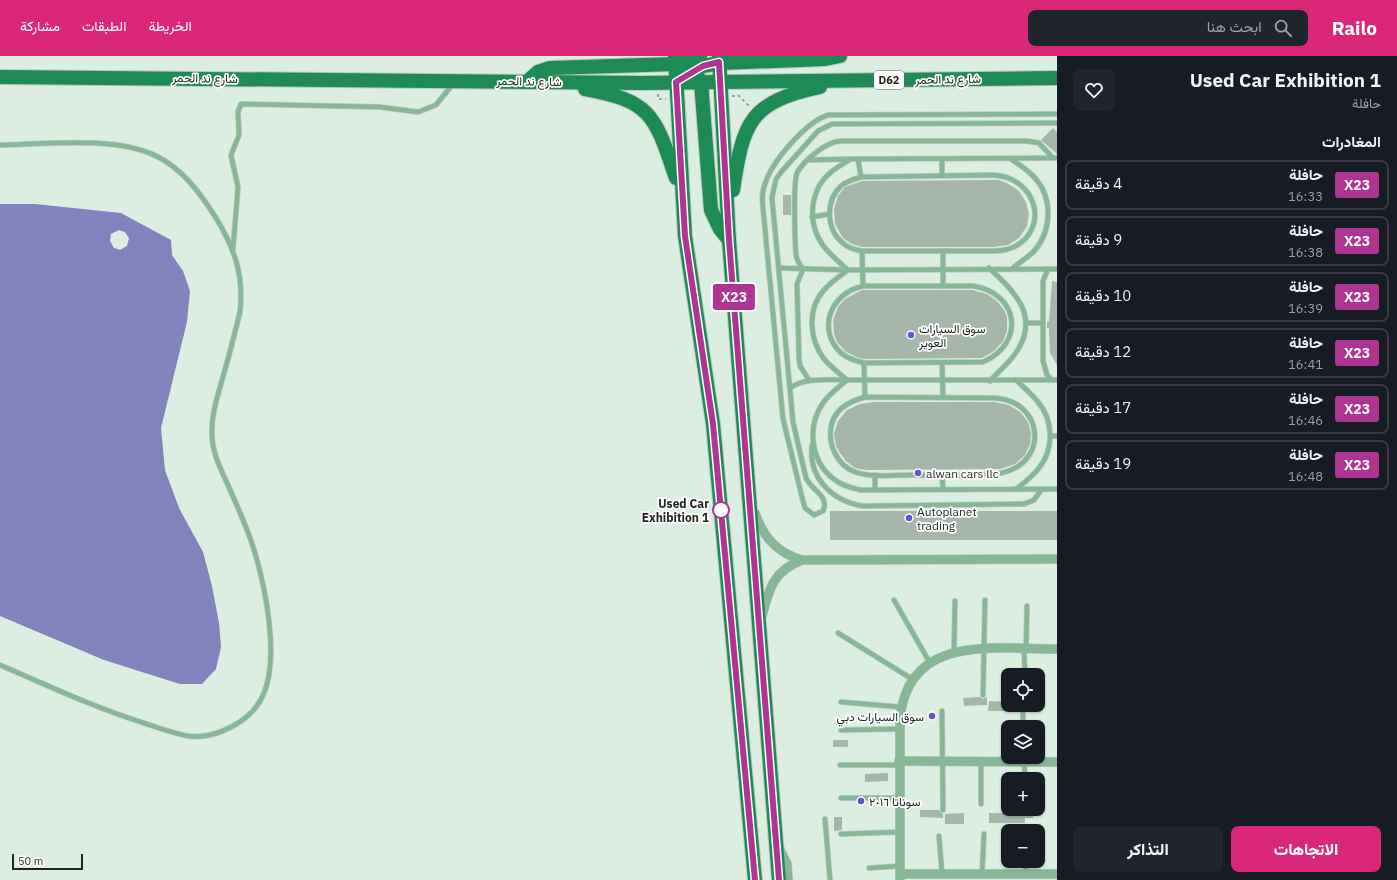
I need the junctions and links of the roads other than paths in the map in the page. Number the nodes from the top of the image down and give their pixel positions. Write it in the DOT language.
graph roads {
  1 [pos="840,56"];
  2 [pos="719,59"];
  3 [pos="692,62"];
  4 [pos="0,76"];
  5 [pos="1057,78"];
  6 [pos="455,80"];
  7 [pos="851,80"];
  8 [pos="528,81"];
  9 [pos="544,82"];
  10 [pos="676,82"];
  11 [pos="720,82"];
  12 [pos="1057,114"];
  13 [pos="1057,123"];
  14 [pos="0,145"];
  15 [pos="1055,158"];
  16 [pos="851,159"];
  17 [pos="858,159"];
  18 [pos="942,159"];
  19 [pos="1011,159"];
  20 [pos="809,160"];
  21 [pos="942,175"];
  22 [pos="861,177"];
  23 [pos="682,194"];
  24 [pos="829,214"];
  25 [pos="812,217"];
  26 [pos="728,218"];
  27 [pos="729,240"];
  28 [pos="233,250"];
  29 [pos="862,251"];
  30 [pos="943,251"];
  31 [pos="780,268"];
  32 [pos="989,268"];
  33 [pos="1014,268"];
  34 [pos="803,269"];
  35 [pos="943,269"];
  36 [pos="1048,269"];
  37 [pos="1057,269"];
  38 [pos="848,270"];
  39 [pos="862,270"];
  40 [pos="863,286"];
  41 [pos="943,286"];
  42 [pos="1026,323"];
  43 [pos="1043,323"];
  44 [pos="864,363"];
  45 [pos="942,363"];
  46 [pos="809,380"];
  47 [pos="847,380"];
  48 [pos="865,380"];
  49 [pos="943,380"];
  50 [pos="990,380"];
  51 [pos="1016,380"];
  52 [pos="1054,380"];
  53 [pos="790,388"];
  54 [pos="865,397"];
  55 [pos="943,397"];
  56 [pos="1051,436"];
  57 [pos="1057,436"];
  58 [pos="812,440"];
  59 [pos="942,474"];
  60 [pos="876,475"];
  61 [pos="943,489"];
  62 [pos="1016,489"];
  63 [pos="1057,489"];
  64 [pos="875,490"];
  65 [pos="1041,490"];
  66 [pos="750,499"];
  67 [pos="1057,559"];
  68 [pos="802,560"];
  69 [pos="894,600"];
  70 [pos="985,600"];
  71 [pos="955,601"];
  72 [pos="1027,606"];
  73 [pos="759,627"];
  74 [pos="838,633"];
  75 [pos="984,649"];
  76 [pos="1025,649"];
  77 [pos="1057,649"];
  78 [pos="954,651"];
  79 [pos="930,663"];
  80 [pos="0,665"];
  81 [pos="1025,668"];
  82 [pos="912,680"];
  83 [pos="983,695"];
  84 [pos="841,702"];
  85 [pos="901,707"];
  86 [pos="942,711"];
  87 [pos="1023,714"];
  88 [pos="1023,720"];
  89 [pos="900,729"];
  90 [pos="841,730"];
  91 [pos="942,761"];
  92 [pos="1001,761"];
  93 [pos="1045,761"];
  94 [pos="981,762"];
  95 [pos="1057,762"];
  96 [pos="900,763"];
  97 [pos="840,765"];
  98 [pos="841,798"];
  99 [pos="900,798"];
  100 [pos="981,804"];
  101 [pos="943,810"];
  102 [pos="825,819"];
  103 [pos="900,832"];
  104 [pos="841,834"];
  105 [pos="984,834"];
  106 [pos="939,836"];
  107 [pos="778,846"];
  108 [pos="869,868"];
  109 [pos="1026,868"];
  110 [pos="900,873"];
  111 [pos="942,874"];
  112 [pos="982,874"];
  113 [pos="1026,874"];
  114 [pos="1057,874"];
  115 [pos="1012,877"];
  116 [pos="755,880"];
  117 [pos="779,880"];
  118 [pos="788,880"];
  119 [pos="830,880"];
  1 -- 2 [label="main road"];
  2 -- 3 [label="main road"];
  2 -- 11 [label="main road"];
  3 -- 8 [label="main road"];
  3 -- 10 [label="main road"];
  3 -- 10 [label="main road"];
  3 -- 11 [label="main road"];
  3 -- 27 [label="main road"];
  4 -- 6 [label="main road, شارع ند الحمر"];
  5 -- 7 [label="main road, شارع ند الحمر / D62"];
  6 -- 8 [label="main road, شارع ند الحمر"];
  6 -- 28 [label="lane"];
  7 -- 11 [label="main road, شارع ند الحمر / D62"];
  7 -- 26 [label="main road"];
  8 -- 9 [label="main road, شارع ند الحمر"];
  9 -- 10 [label="main road, شارع ند الحمر"];
  9 -- 23 [label="main road"];
  10 -- 23 [label="main road"];
  11 -- 26 [label="main road"];
  12 -- 53 [label="lane"];
  13 -- 31 [label="lane"];
  14 -- 28 [label="lane"];
  15 -- 19 [label="lane"];
  15 -- 20 [label="lane"];
  16 -- 17 [label="lane"];
  16 -- 20 [label="lane"];
  16 -- 25 [label="lane"];
  17 -- 18 [label="lane"];
  17 -- 22 [label="lane"];
  18 -- 19 [label="lane"];
  18 -- 21 [label="lane"];
  19 -- 33 [label="lane"];
  20 -- 34 [label="lane"];
  21 -- 22 [label="lane"];
  21 -- 30 [label="lane"];
  22 -- 24 [label="lane"];
  23 -- 116 [label="main road"];
  24 -- 25 [label="lane"];
  24 -- 29 [label="lane"];
  25 -- 38 [label="lane"];
  26 -- 27 [label="main road"];
  27 -- 66 [label="main road"];
  28 -- 80 [label="lane"];
  29 -- 30 [label="lane"];
  29 -- 39 [label="lane"];
  30 -- 35 [label="lane"];
  31 -- 34 [label="lane"];
  31 -- 53 [label="lane"];
  32 -- 33 [label="lane"];
  32 -- 35 [label="lane"];
  32 -- 42 [label="lane"];
  33 -- 36 [label="lane"];
  34 -- 38 [label="lane"];
  34 -- 46 [label="lane"];
  35 -- 39 [label="lane"];
  35 -- 41 [label="lane"];
  36 -- 37 [label="lane"];
  36 -- 43 [label="lane"];
  38 -- 39 [label="lane"];
  38 -- 47 [label="lane"];
  39 -- 40 [label="lane"];
  40 -- 41 [label="lane"];
  40 -- 44 [label="lane"];
  41 -- 45 [label="lane"];
  42 -- 43 [label="lane"];
  42 -- 50 [label="lane"];
  43 -- 52 [label="lane"];
  44 -- 45 [label="lane"];
  44 -- 48 [label="lane"];
  45 -- 49 [label="lane"];
  46 -- 47 [label="lane"];
  46 -- 53 [label="lane"];
  47 -- 48 [label="lane"];
  47 -- 58 [label="lane"];
  48 -- 49 [label="lane"];
  48 -- 54 [label="lane"];
  49 -- 50 [label="lane"];
  49 -- 55 [label="lane"];
  50 -- 51 [label="lane"];
  51 -- 52 [label="lane"];
  51 -- 56 [label="lane"];
  54 -- 55 [label="lane"];
  54 -- 60 [label="lane"];
  55 -- 59 [label="lane"];
  56 -- 57 [label="lane"];
  56 -- 62 [label="lane"];
  58 -- 64 [label="lane"];
  58 -- 65 [label="lane"];
  59 -- 60 [label="lane"];
  59 -- 61 [label="lane"];
  60 -- 64 [label="lane"];
  61 -- 62 [label="lane"];
  61 -- 64 [label="lane"];
  62 -- 65 [label="lane"];
  63 -- 65 [label="lane"];
  66 -- 68 [label="street"];
  66 -- 73 [label="main road"];
  67 -- 68 [label="street"];
  68 -- 73 [label="street"];
  69 -- 79 [label="lane"];
  70 -- 75 [label="lane"];
  71 -- 78 [label="lane"];
  72 -- 76 [label="lane"];
  73 -- 107 [label="main road"];
  74 -- 82 [label="lane"];
  75 -- 76 [label="street"];
  75 -- 78 [label="street"];
  75 -- 83 [label="lane"];
  76 -- 77 [label="street"];
  76 -- 81 [label="lane"];
  78 -- 79 [label="street"];
  79 -- 82 [label="street"];
  82 -- 85 [label="street"];
  84 -- 85 [label="lane"];
  85 -- 89 [label="street"];
  86 -- 91 [label="lane"];
  87 -- 88 [label="lane"];
  89 -- 90 [label="lane"];
  89 -- 96 [label="street"];
  91 -- 94 [label="street"];
  91 -- 96 [label="street"];
  91 -- 101 [label="lane"];
  92 -- 94 [label="street"];
  93 -- 95 [label="street"];
  94 -- 100 [label="lane"];
  96 -- 97 [label="lane"];
  96 -- 99 [label="street"];
  98 -- 99 [label="lane"];
  99 -- 103 [label="street"];
  102 -- 119 [label="lane"];
  103 -- 104 [label="lane"];
  103 -- 110 [label="street"];
  105 -- 112 [label="lane"];
  106 -- 111 [label="lane"];
  107 -- 117 [label="main road"];
  107 -- 118 [label="street"];
  108 -- 110 [label="lane"];
  109 -- 113 [label="lane"];
  110 -- 111 [label="street"];
  111 -- 112 [label="street"];
  112 -- 115 [label="street"];
  113 -- 114 [label="street"];
  113 -- 115 [label="street"];
}
